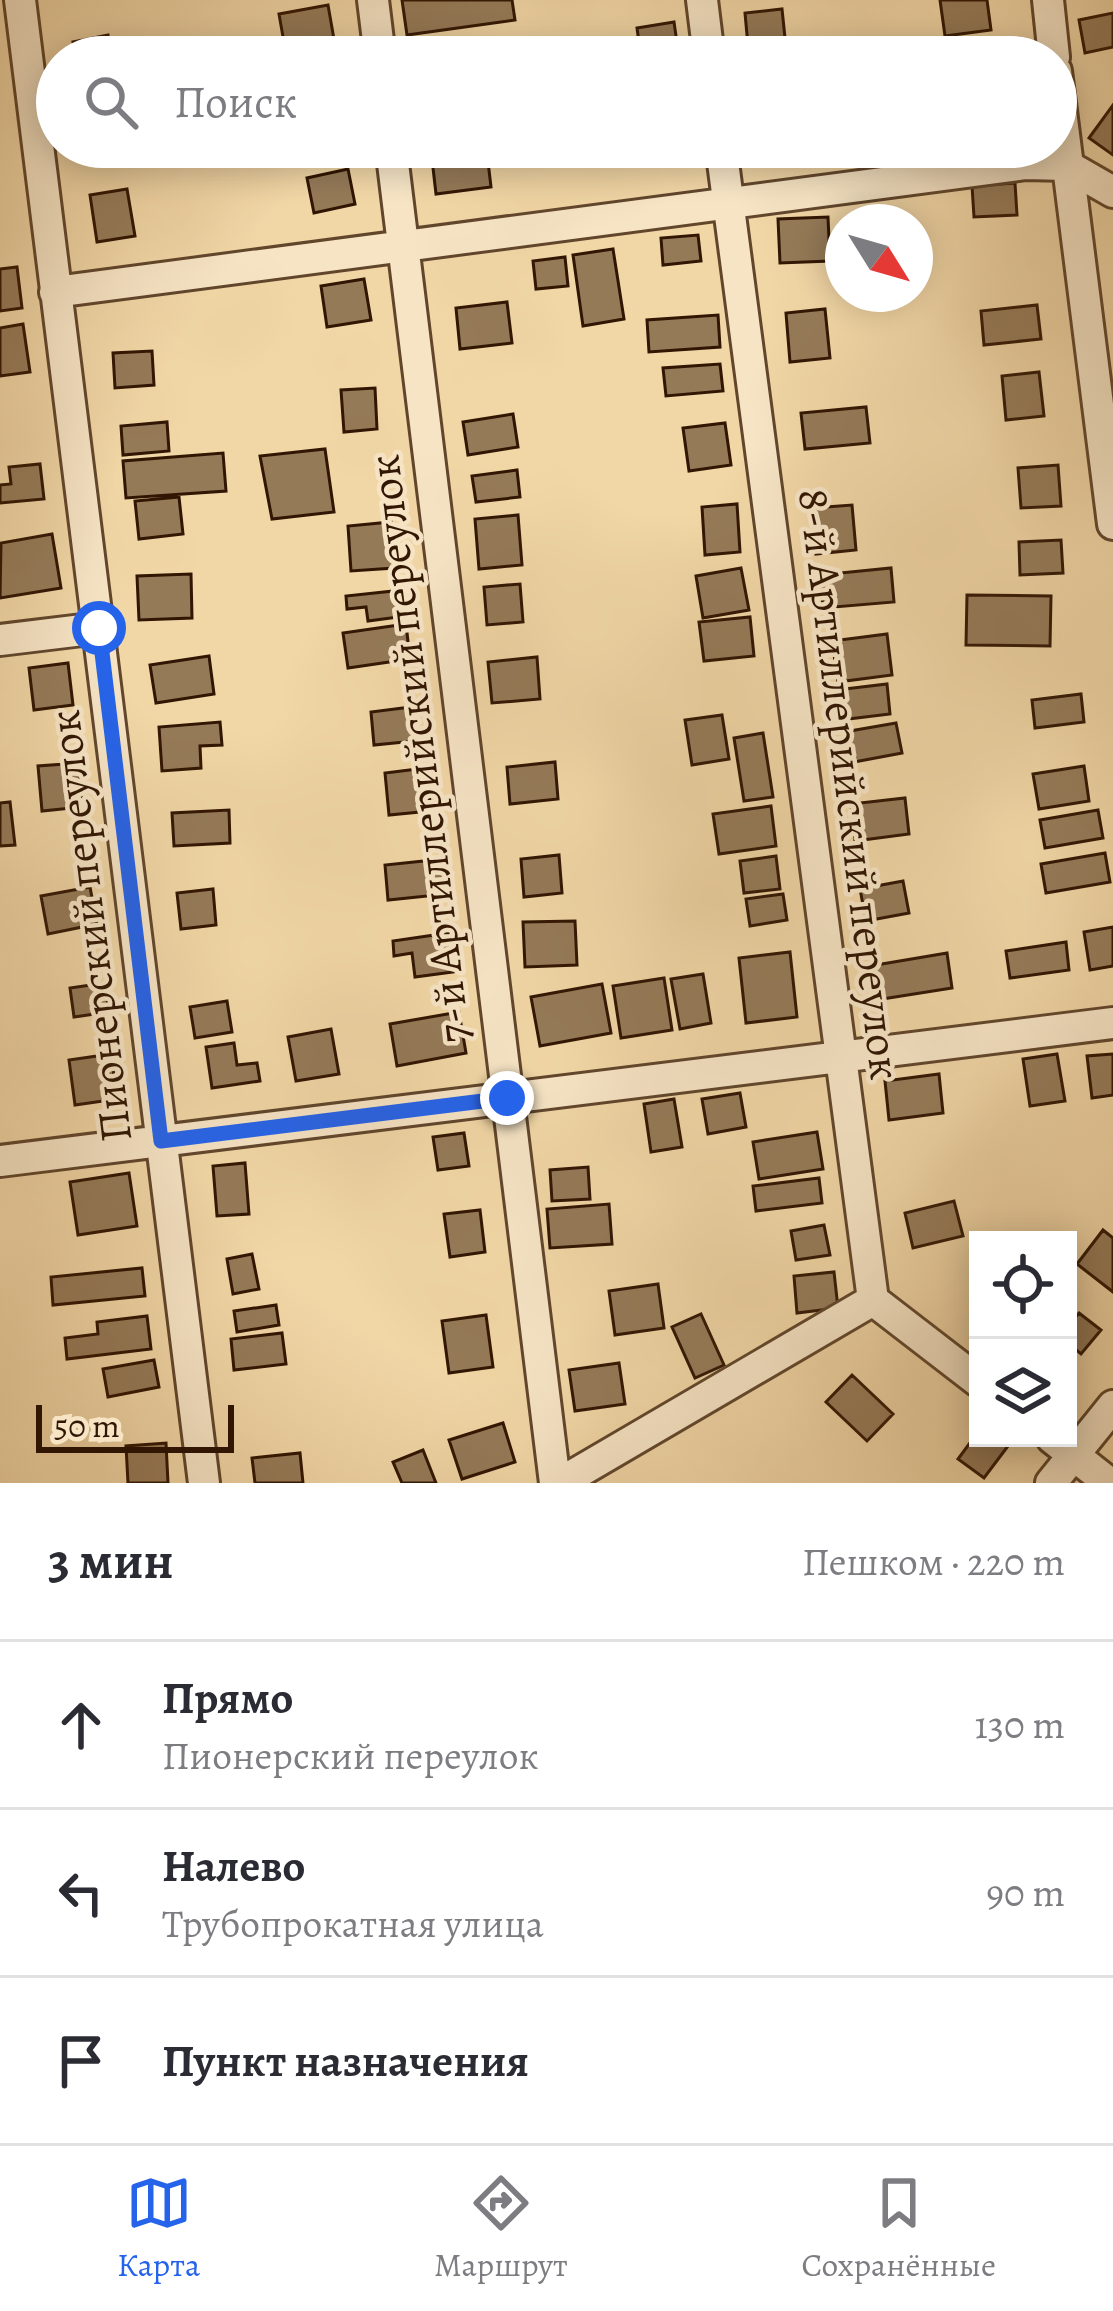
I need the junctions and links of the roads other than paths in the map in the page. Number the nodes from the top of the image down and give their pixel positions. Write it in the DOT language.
graph roads {
  1 [pos="20,0"];
  2 [pos="373,0"];
  3 [pos="702,0"];
  4 [pos="1048,0"];
  5 [pos="377,36"];
  6 [pos="707,36"];
  7 [pos="1052,36"];
  8 [pos="36,133"];
  9 [pos="40,168"];
  10 [pos="394,168"];
  11 [pos="724,168"];
  12 [pos="998,168"];
  13 [pos="1066,168"];
  14 [pos="1071,168"];
  15 [pos="1113,192"];
  16 [pos="729,206"];
  17 [pos="403,244"];
  18 [pos="55,292"];
  19 [pos="1113,524"];
  20 [pos="99,628"];
  21 [pos="0,640"];
  22 [pos="1113,1023"];
  23 [pos="841,1056"];
  24 [pos="507,1098"];
  25 [pos="161,1141"];
  26 [pos="0,1161"];
  27 [pos="873,1300"];
  28 [pos="969,1374"];
  29 [pos="1113,1406"];
  30 [pos="1077,1435"];
  31 [pos="1063,1447"];
  32 [pos="1064,1447"];
  33 [pos="204,1483"];
  34 [pos="558,1483"];
  35 [pos="1051,1483"];
  36 [pos="1109,1483"];
  1 -- 8 [label="street, Пионерский переулок"];
  2 -- 5 [label="street"];
  3 -- 6 [label="street"];
  4 -- 7 [label="street"];
  9 -- 18 [label="street, Пионерский переулок"];
  10 -- 17 [label="street, 7-й Артиллерийский переулок"];
  11 -- 16 [label="street, 8-й Артиллерийский переулок"];
  12 -- 16 [label="street"];
  13 -- 19 [label="street"];
  14 -- 15 [label="street"];
  16 -- 17 [label="street"];
  16 -- 23 [label="street, 8-й Артиллерийский переулок"];
  17 -- 18 [label="street"];
  17 -- 24 [label="street, 7-й Артиллерийский переулок"];
  18 -- 20 [label="street, Пионерский переулок"];
  20 -- 21 [label="street"];
  20 -- 25 [label="street, Пионерский переулок"];
  22 -- 23 [label="street"];
  23 -- 24 [label="street"];
  23 -- 27 [label="street, 8-й Артиллерийский переулок"];
  24 -- 25 [label="street"];
  24 -- 34 [label="street, 7-й Артиллерийский переулок"];
  25 -- 26 [label="street"];
  25 -- 33 [label="street, Пионерский переулок"];
  27 -- 28 [label="street"];
  27 -- 34 [label="street"];
  29 -- 30 [label="street"];
  31 -- 35 [label="street"];
  32 -- 36 [label="street"];
}
